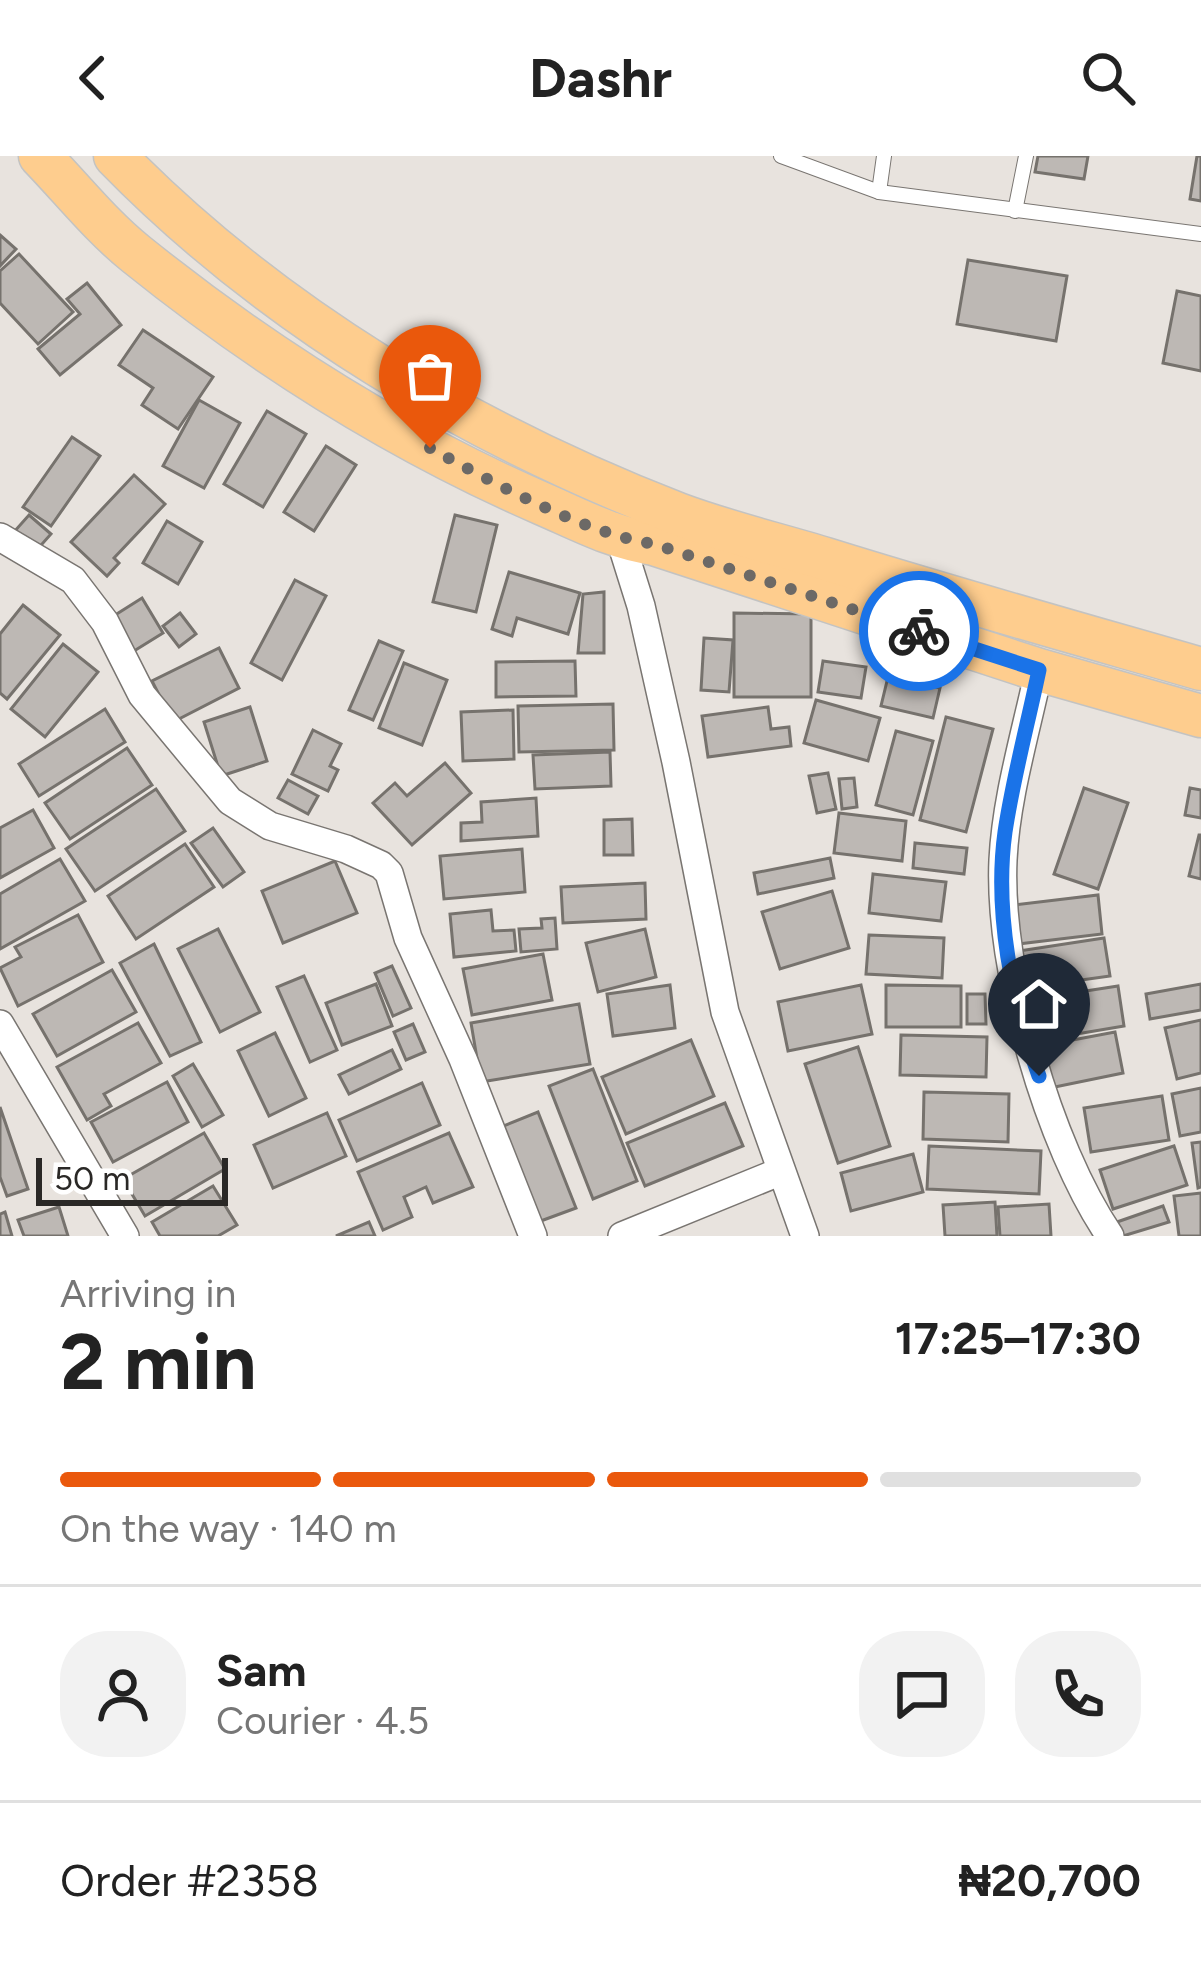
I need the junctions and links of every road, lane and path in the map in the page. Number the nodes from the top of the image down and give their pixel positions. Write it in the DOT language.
graph roads {
  1 [pos="40,156"];
  2 [pos="115,156"];
  3 [pos="781,156"];
  4 [pos="884,156"];
  5 [pos="1026,156"];
  6 [pos="879,192"];
  7 [pos="1016,211"];
  8 [pos="1201,234"];
  9 [pos="0,536"];
  10 [pos="620,539"];
  11 [pos="1039,670"];
  12 [pos="1201,670"];
  13 [pos="1201,716"];
  14 [pos="0,1024"];
  15 [pos="11,1068"];
  16 [pos="779,1172"];
  17 [pos="125,1236"];
  18 [pos="533,1236"];
  19 [pos="622,1236"];
  20 [pos="805,1236"];
  21 [pos="1110,1236"];
  1 -- 10 [label="main road"];
  2 -- 12 [label="main road"];
  3 -- 6 [label="lane"];
  4 -- 6 [label="lane"];
  5 -- 7 [label="lane"];
  6 -- 7 [label="lane"];
  7 -- 8 [label="lane"];
  9 -- 18 [label="street"];
  10 -- 11 [label="main road"];
  10 -- 16 [label="street"];
  11 -- 13 [label="main road"];
  11 -- 21 [label="street"];
  14 -- 15 [label="street"];
  15 -- 17 [label="street"];
  16 -- 19 [label="street"];
  16 -- 20 [label="street"];
}
